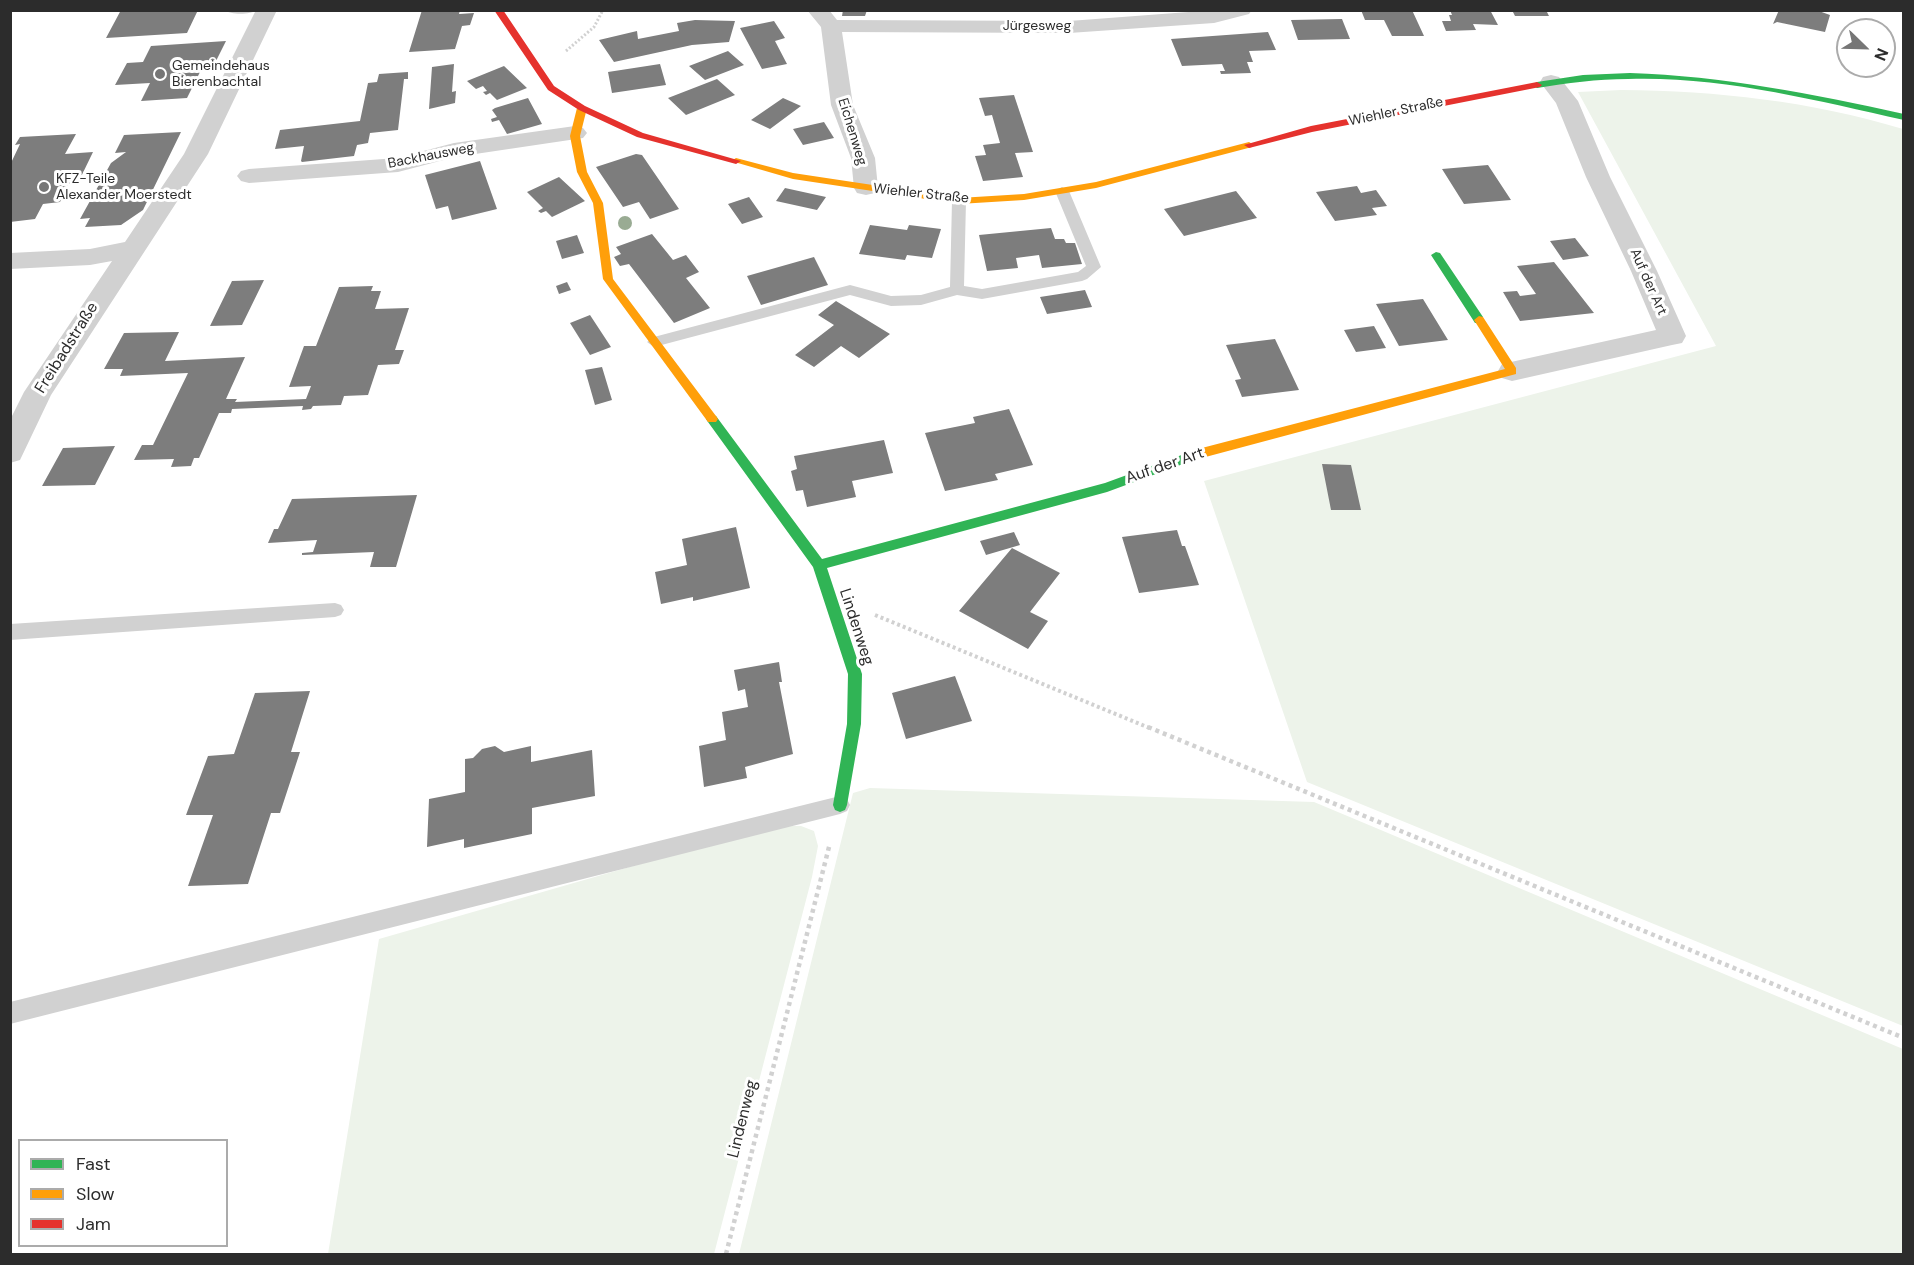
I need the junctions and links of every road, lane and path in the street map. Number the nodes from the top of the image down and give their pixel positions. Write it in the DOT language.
graph roads {
  1 [pos="229,10"];
  2 [pos="252,10"];
  3 [pos="267,10"];
  4 [pos="498,10"];
  5 [pos="603,10"];
  6 [pos="1242,10"];
  7 [pos="1213,14"];
  8 [pos="824,18"];
  9 [pos="594,27"];
  10 [pos="1551,81"];
  11 [pos="582,108"];
  12 [pos="1904,117"];
  13 [pos="575,133"];
  14 [pos="249,176"];
  15 [pos="866,188"];
  16 [pos="1062,191"];
  17 [pos="959,201"];
  18 [pos="132,249"];
  19 [pos="1436,255"];
  20 [pos="10,261"];
  21 [pos="957,290"];
  22 [pos="654,342"];
  23 [pos="1512,371"];
  24 [pos="10,452"];
  25 [pos="819,565"];
  26 [pos="829,596"];
  27 [pos="335,610"];
  28 [pos="10,632"];
  29 [pos="840,804"];
  30 [pos="10,1013"];
  31 [pos="1904,1038"];
  32 [pos="726,1254"];
  1 -- 2 [label="lane"];
  3 -- 18 [label="street, Freibadstraße"];
  4 -- 11 [label="main road, Wiehler Straße"];
  5 -- 9 [label="path"];
  6 -- 7 [label="street, Jürgesweg"];
  7 -- 8 [label="street, Jürgesweg"];
  8 -- 15 [label="street, Eichenweg"];
  10 -- 12 [label="main road, Wiehler Straße"];
  10 -- 16 [label="main road, Wiehler Straße"];
  10 -- 23 [label="street, Auf der Art"];
  11 -- 13 [label="main road, Lindenweg"];
  11 -- 15 [label="main road, Wiehler Straße"];
  13 -- 14 [label="street, Backhausweg"];
  13 -- 22 [label="main road, Lindenweg"];
  15 -- 17 [label="main road, Wiehler Straße"];
  16 -- 17 [label="main road, Wiehler Straße"];
  16 -- 21 [label="lane"];
  17 -- 21 [label="lane"];
  18 -- 20 [label="street"];
  18 -- 24 [label="street, Freibadstraße"];
  19 -- 23 [label="main road"];
  21 -- 22 [label="lane"];
  22 -- 25 [label="main road, Lindenweg"];
  23 -- 25 [label="main road, Auf der Art"];
  25 -- 26 [label="main road, Lindenweg"];
  26 -- 29 [label="main road, Lindenweg"];
  26 -- 31 [label="path"];
  27 -- 28 [label="lane"];
  29 -- 30 [label="lane"];
  29 -- 32 [label="path, Lindenweg"];
}
